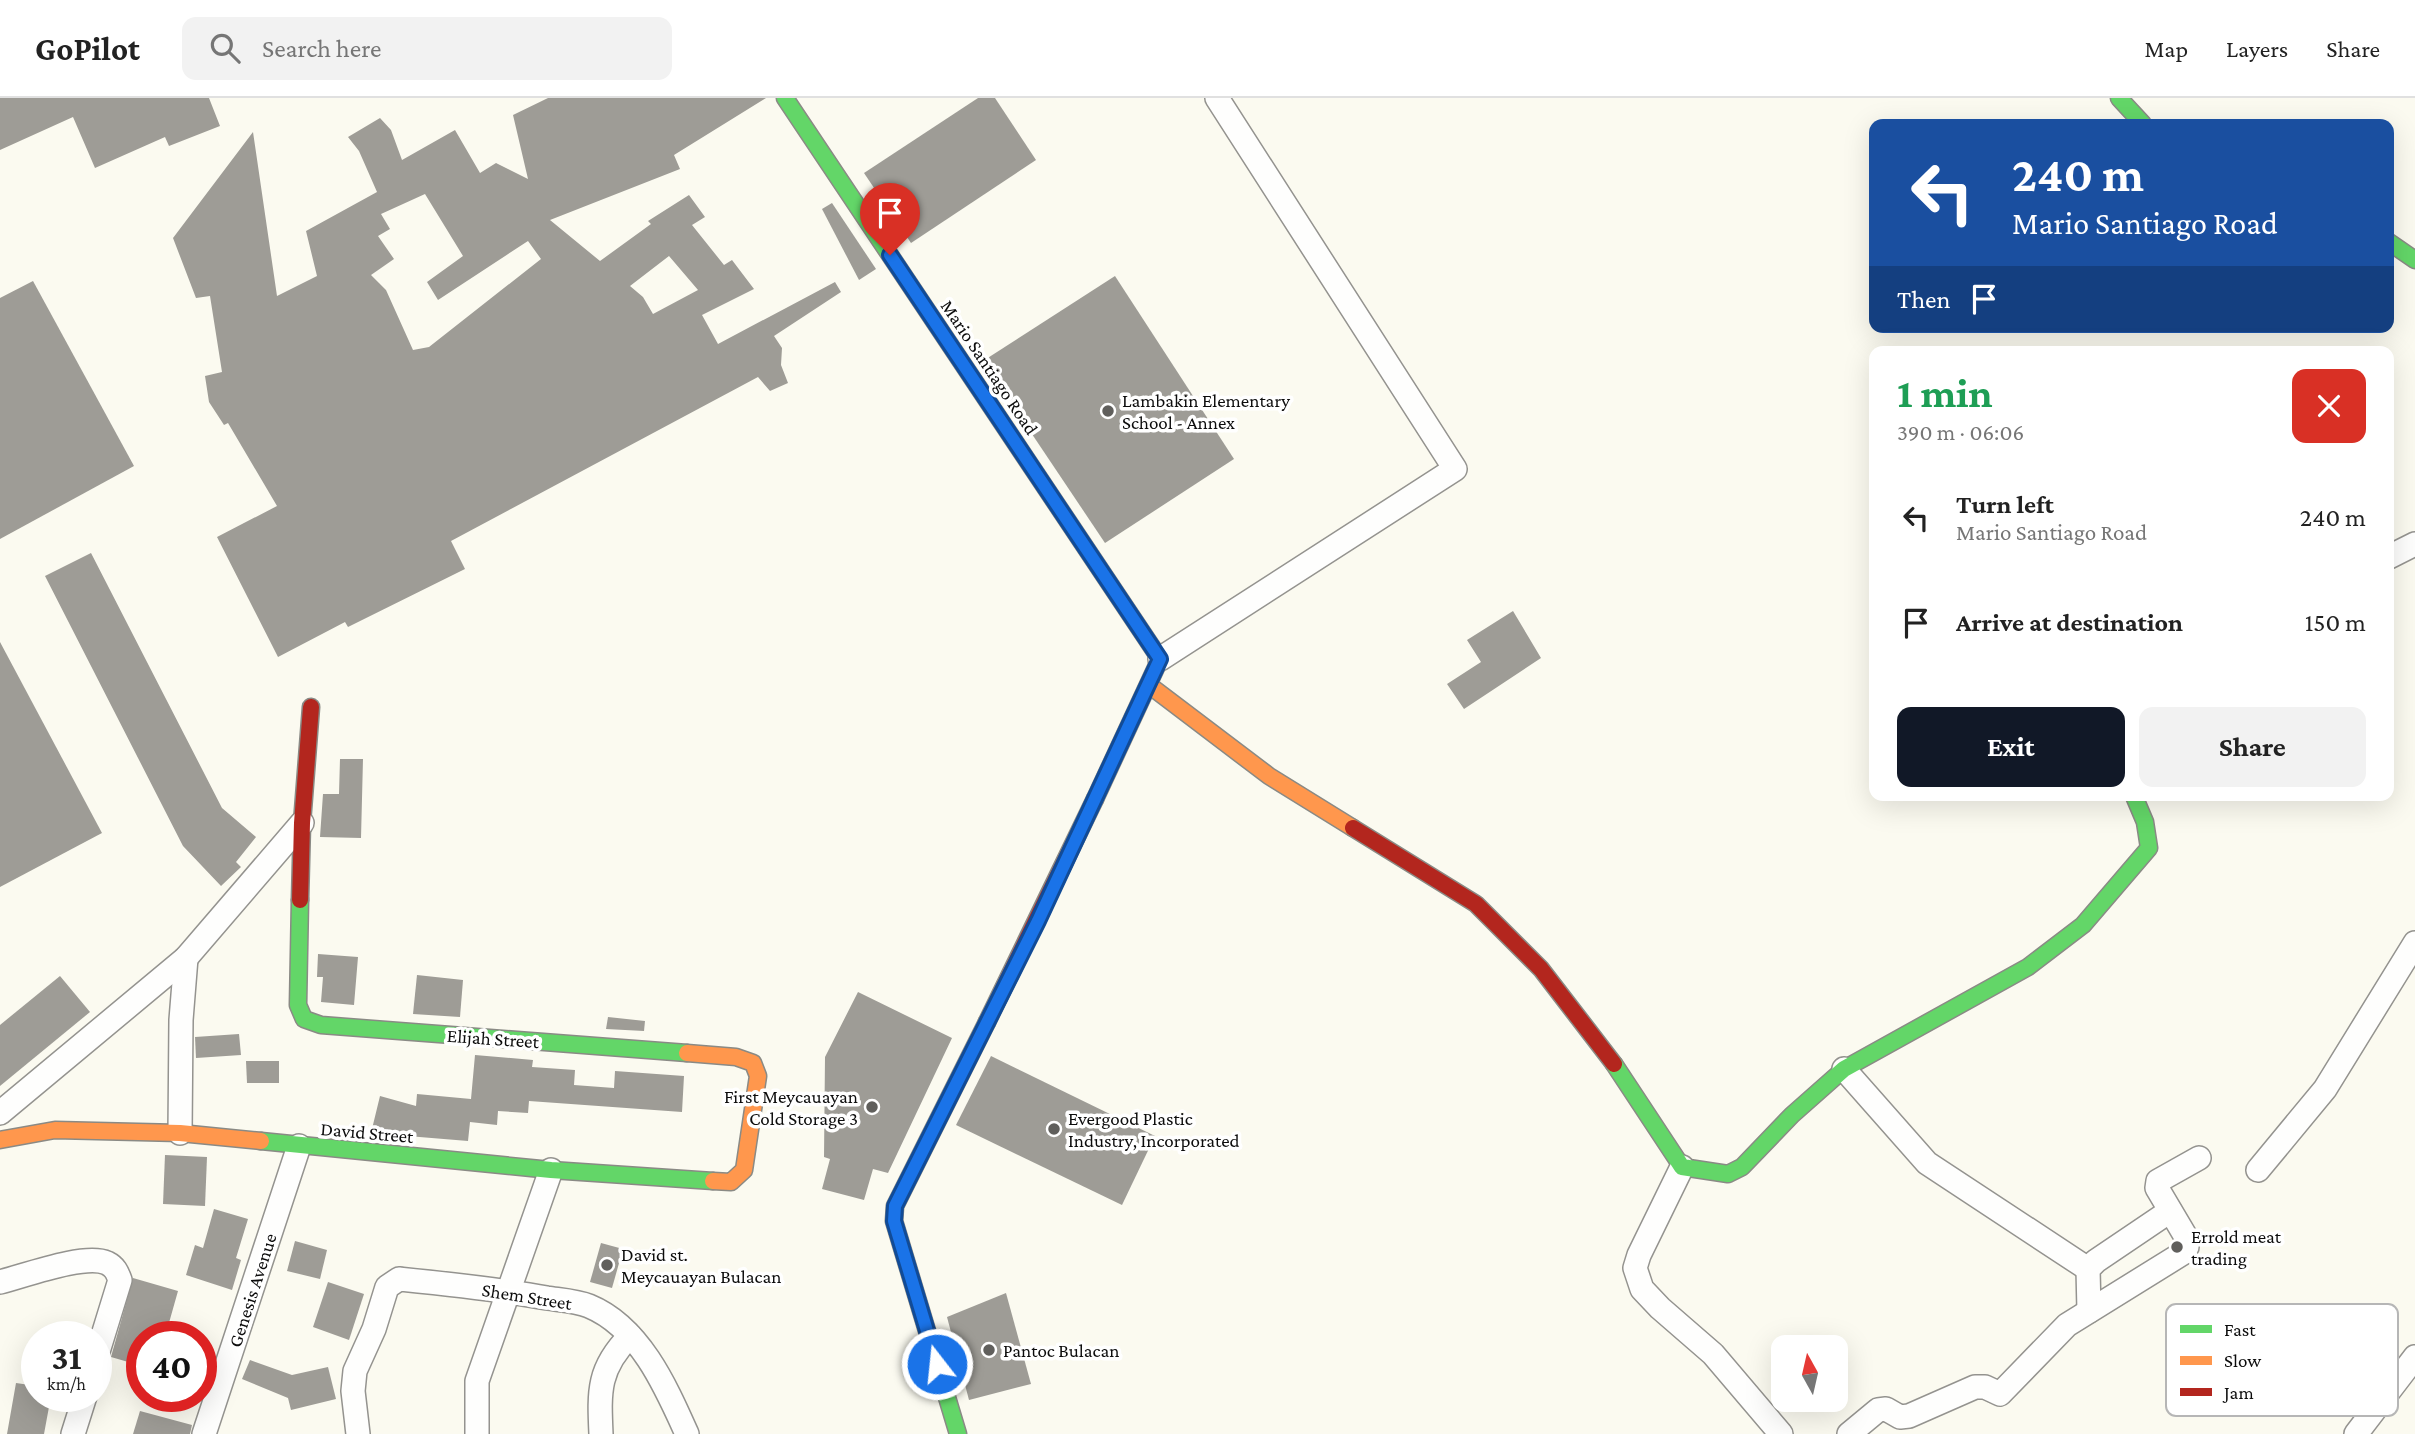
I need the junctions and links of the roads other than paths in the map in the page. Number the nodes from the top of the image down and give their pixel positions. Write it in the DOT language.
graph roads {
  1 [pos="785,98"];
  2 [pos="1217,98"];
  3 [pos="2119,98"];
  4 [pos="2138,119"];
  5 [pos="2394,245"];
  6 [pos="2415,260"];
  7 [pos="2415,544"];
  8 [pos="2394,554"];
  9 [pos="1160,659"];
  10 [pos="1149,685"];
  11 [pos="310,706"];
  12 [pos="2136,801"];
  13 [pos="302,822"];
  14 [pos="2415,943"];
  15 [pos="186,958"];
  16 [pos="1844,1069"];
  17 [pos="0,1113"];
  18 [pos="180,1133"];
  19 [pos="0,1140"];
  20 [pos="299,1146"];
  21 [pos="2199,1158"];
  22 [pos="1682,1167"];
  23 [pos="551,1170"];
  24 [pos="2258,1170"];
  25 [pos="731,1182"];
  26 [pos="2170,1211"];
  27 [pos="2088,1269"];
  28 [pos="0,1282"];
  29 [pos="510,1292"];
  30 [pos="2089,1311"];
  31 [pos="107,1321"];
  32 [pos="630,1336"];
  33 [pos="2415,1357"];
  34 [pos="2398,1379"];
  35 [pos="80,1412"];
  36 [pos="2370,1416"];
  37 [pos="73,1434"];
  38 [pos="204,1434"];
  39 [pos="358,1434"];
  40 [pos="477,1434"];
  41 [pos="601,1434"];
  42 [pos="687,1434"];
  43 [pos="958,1434"];
  44 [pos="1781,1434"];
  45 [pos="1849,1434"];
  46 [pos="2356,1434"];
  1 -- 9 [label="street, Mario Santiago Road"];
  2 -- 9 [label="street"];
  3 -- 4 [label="street"];
  5 -- 6 [label="street"];
  7 -- 8 [label="street"];
  9 -- 10 [label="street"];
  10 -- 22 [label="street"];
  10 -- 43 [label="street"];
  11 -- 13 [label="street, Elijah Street"];
  12 -- 16 [label="street"];
  13 -- 15 [label="street"];
  13 -- 25 [label="street, Elijah Street"];
  14 -- 24 [label="street"];
  15 -- 17 [label="street"];
  15 -- 18 [label="street"];
  16 -- 22 [label="street"];
  16 -- 27 [label="street"];
  18 -- 19 [label="street, David Street"];
  18 -- 20 [label="street, David Street"];
  20 -- 23 [label="street, David Street"];
  20 -- 38 [label="street, Genesis Avenue"];
  21 -- 26 [label="street"];
  22 -- 44 [label="street"];
  23 -- 25 [label="street, David Street"];
  23 -- 29 [label="street"];
  26 -- 27 [label="street"];
  26 -- 30 [label="street"];
  27 -- 30 [label="street"];
  28 -- 31 [label="street"];
  29 -- 32 [label="street, Shem Street"];
  29 -- 39 [label="street, Shem Street"];
  29 -- 40 [label="street"];
  30 -- 45 [label="street"];
  32 -- 41 [label="street"];
  32 -- 42 [label="street, Shem Street"];
  33 -- 34 [label="street"];
  35 -- 37 [label="street"];
  36 -- 46 [label="street"];
}
